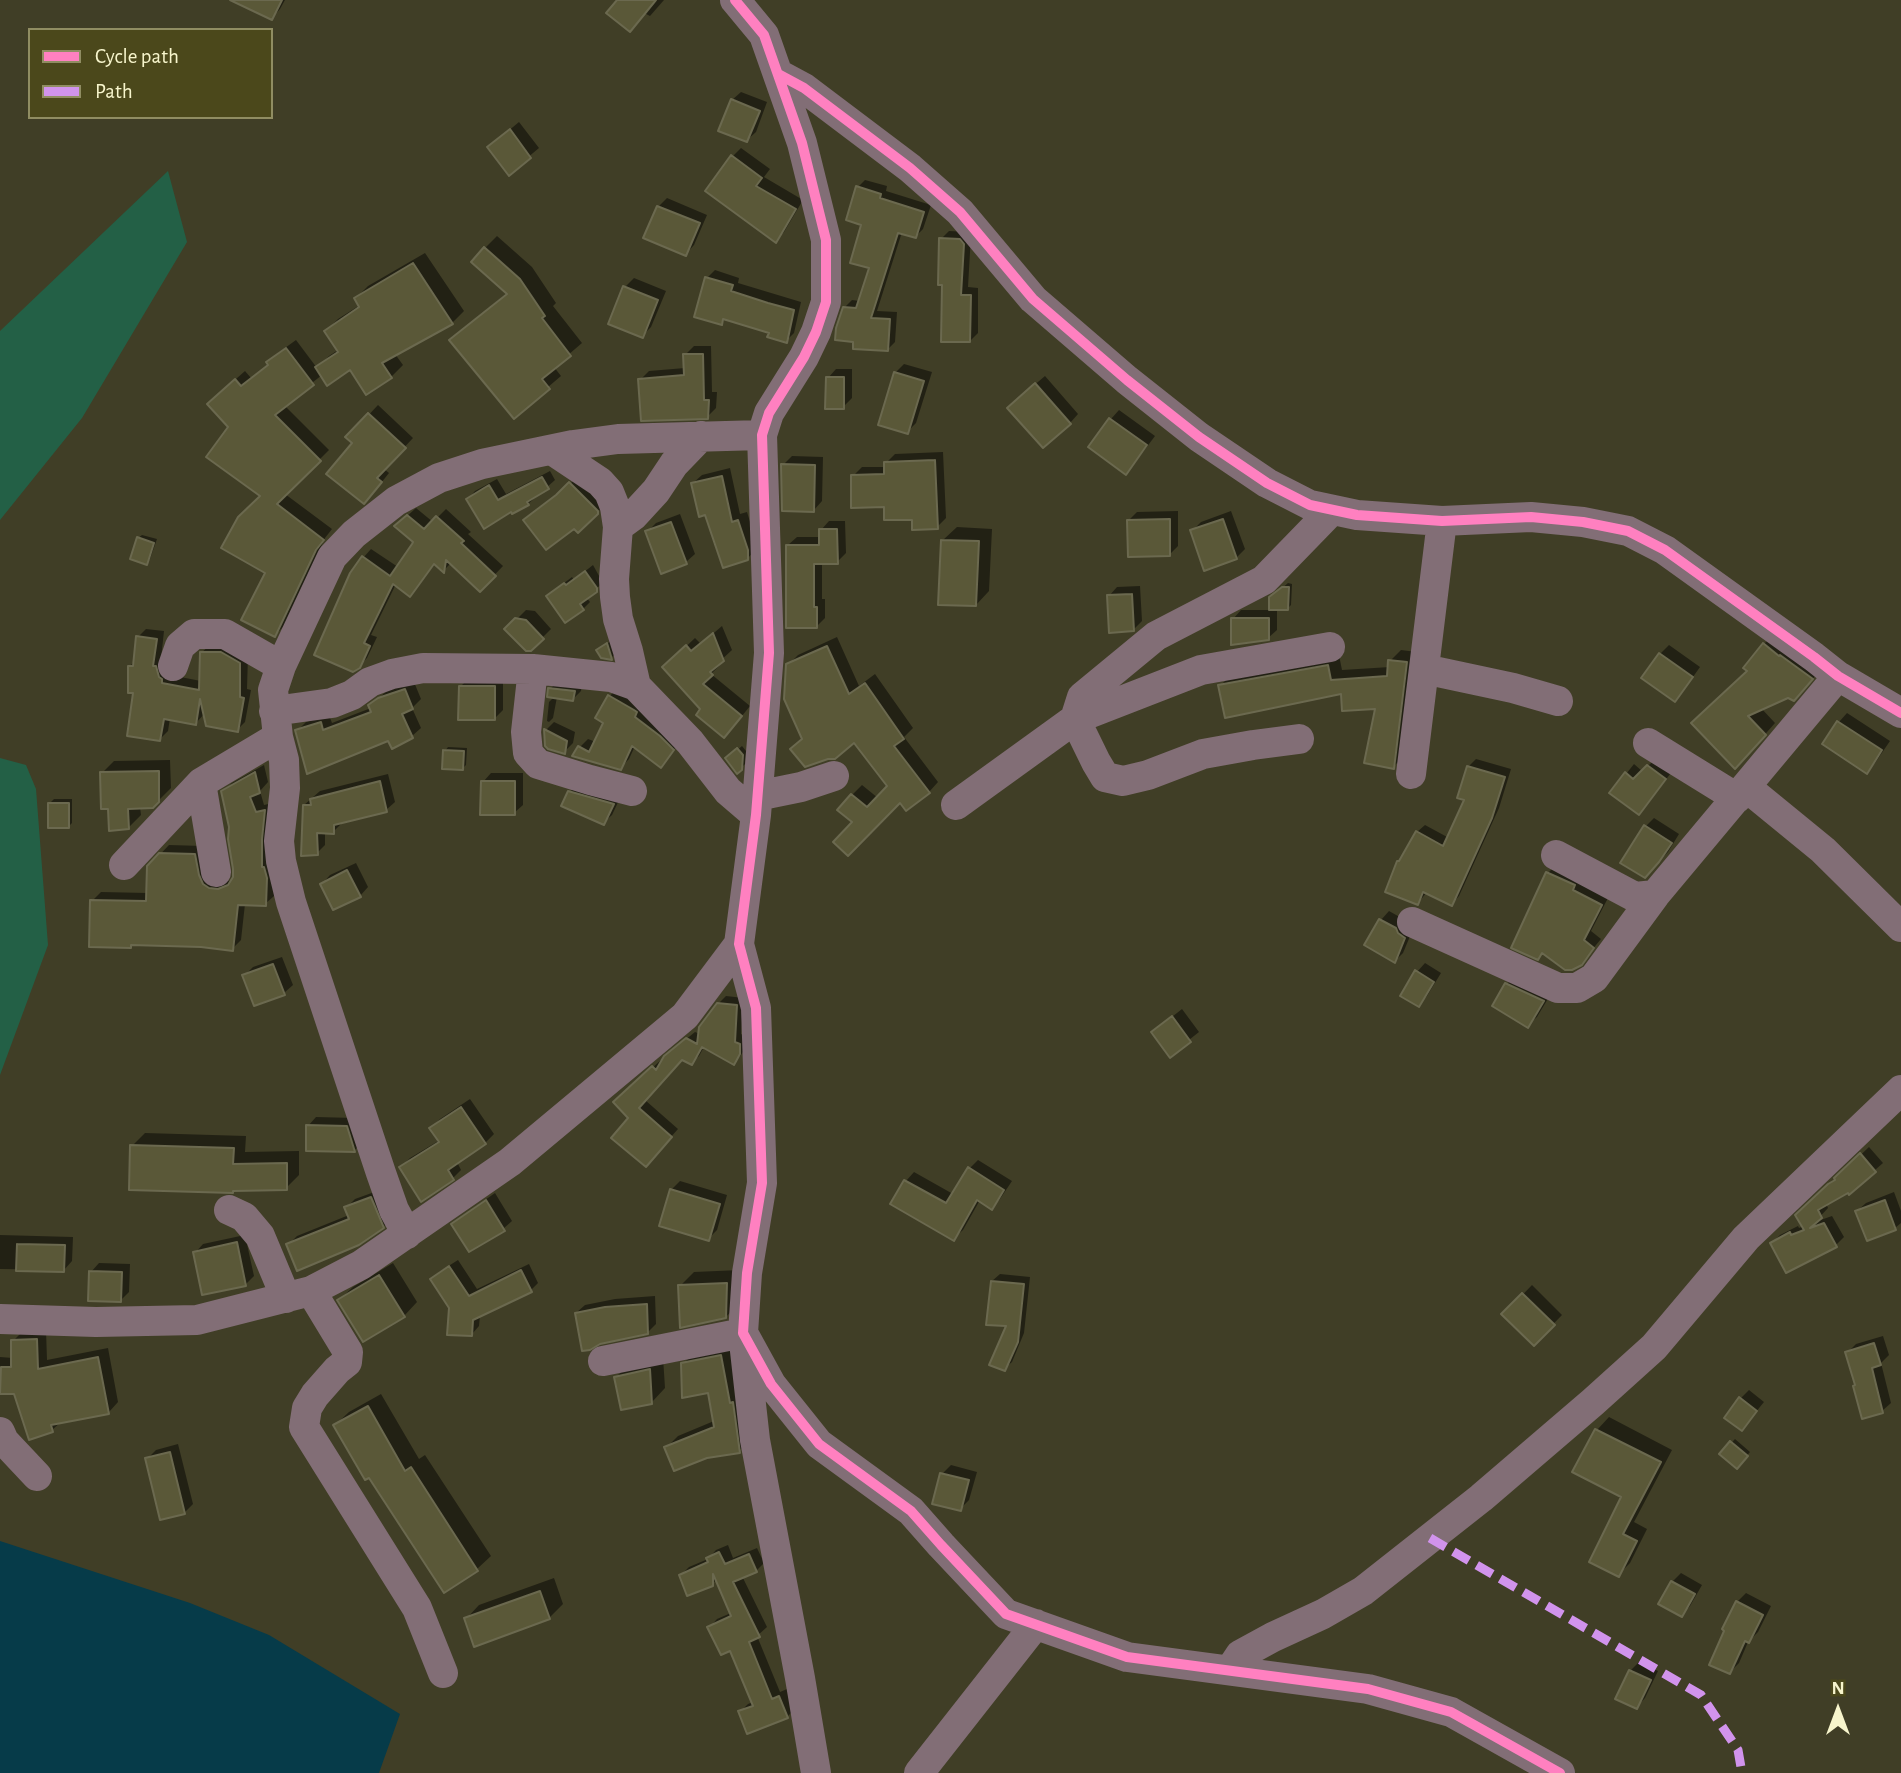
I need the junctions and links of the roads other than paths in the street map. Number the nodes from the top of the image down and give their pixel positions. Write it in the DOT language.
graph roads {
  1 [pos="734,0"];
  2 [pos="778,74"];
  3 [pos="762,435"];
  4 [pos="701,436"];
  5 [pos="552,450"];
  6 [pos="1332,510"];
  7 [pos="1442,521"];
  8 [pos="618,527"];
  9 [pos="1330,647"];
  10 [pos="173,666"];
  11 [pos="281,666"];
  12 [pos="533,669"];
  13 [pos="1424,669"];
  14 [pos="1839,677"];
  15 [pos="636,686"];
  16 [pos="1558,701"];
  17 [pos="1901,713"];
  18 [pos="1075,719"];
  19 [pos="276,724"];
  20 [pos="1299,739"];
  21 [pos="1648,743"];
  22 [pos="1411,774"];
  23 [pos="834,776"];
  24 [pos="201,783"];
  25 [pos="632,791"];
  26 [pos="1742,792"];
  27 [pos="956,805"];
  28 [pos="757,806"];
  29 [pos="1556,855"];
  30 [pos="124,865"];
  31 [pos="216,872"];
  32 [pos="1655,895"];
  33 [pos="1412,922"];
  34 [pos="1901,927"];
  35 [pos="739,944"];
  36 [pos="1901,1090"];
  37 [pos="229,1210"];
  38 [pos="407,1234"];
  39 [pos="299,1295"];
  40 [pos="0,1319"];
  41 [pos="743,1333"];
  42 [pos="603,1361"];
  43 [pos="0,1432"];
  44 [pos="37,1476"];
  45 [pos="1036,1624"];
  46 [pos="1230,1670"];
  47 [pos="443,1673"];
  48 [pos="816,1773"];
  49 [pos="919,1773"];
  50 [pos="1560,1773"];
  1 -- 2 [label="street"];
  2 -- 3 [label="street"];
  2 -- 6 [label="street"];
  3 -- 4 [label="street"];
  3 -- 28 [label="street"];
  4 -- 5 [label="street"];
  4 -- 8 [label="street"];
  5 -- 8 [label="street"];
  5 -- 11 [label="street"];
  6 -- 7 [label="street"];
  6 -- 18 [label="street"];
  7 -- 13 [label="street"];
  7 -- 14 [label="street"];
  8 -- 15 [label="street"];
  9 -- 18 [label="street"];
  10 -- 11 [label="street"];
  11 -- 19 [label="street"];
  12 -- 15 [label="street"];
  12 -- 19 [label="street"];
  12 -- 25 [label="street"];
  13 -- 16 [label="street"];
  13 -- 22 [label="street"];
  14 -- 17 [label="street"];
  14 -- 26 [label="street"];
  15 -- 28 [label="street"];
  18 -- 20 [label="street"];
  18 -- 27 [label="street"];
  19 -- 24 [label="street"];
  19 -- 38 [label="street"];
  21 -- 26 [label="street"];
  23 -- 28 [label="street"];
  24 -- 30 [label="street"];
  24 -- 31 [label="street"];
  26 -- 32 [label="street"];
  26 -- 34 [label="street"];
  28 -- 35 [label="street"];
  29 -- 32 [label="street"];
  32 -- 33 [label="street"];
  35 -- 38 [label="street"];
  35 -- 41 [label="street"];
  36 -- 46 [label="street"];
  37 -- 39 [label="street"];
  38 -- 39 [label="street"];
  39 -- 40 [label="street"];
  39 -- 47 [label="street"];
  41 -- 42 [label="street"];
  41 -- 45 [label="street"];
  41 -- 48 [label="street"];
  43 -- 44 [label="street"];
  45 -- 46 [label="street"];
  45 -- 49 [label="street"];
  46 -- 50 [label="street"];
}
